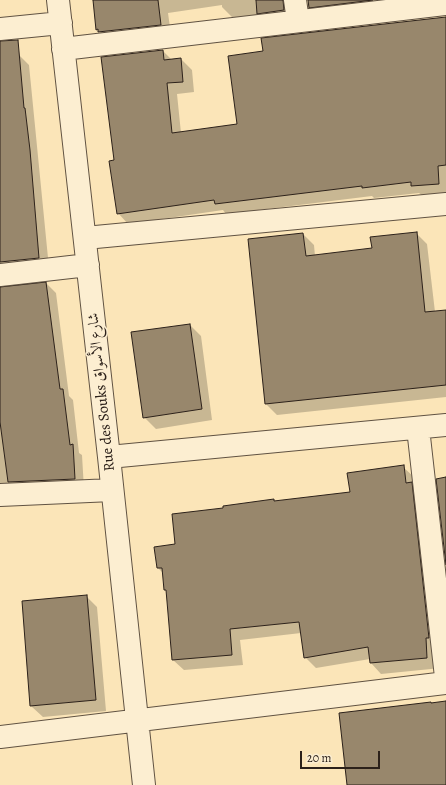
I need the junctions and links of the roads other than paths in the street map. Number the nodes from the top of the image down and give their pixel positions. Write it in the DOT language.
graph roads {
  1 [pos="58,0"];
  2 [pos="295,0"];
  3 [pos="446,4"];
  4 [pos="298,22"];
  5 [pos="60,23"];
  6 [pos="0,29"];
  7 [pos="63,49"];
  8 [pos="446,204"];
  9 [pos="85,238"];
  10 [pos="88,265"];
  11 [pos="0,275"];
  12 [pos="446,425"];
  13 [pos="418,428"];
  14 [pos="109,457"];
  15 [pos="112,490"];
  16 [pos="0,495"];
  17 [pos="446,677"];
  18 [pos="446,683"];
  19 [pos="136,720"];
  20 [pos="0,737"];
  21 [pos="144,785"];
  1 -- 5 [label="street, Rue des Souks شارع الأسواق"];
  2 -- 4 [label="street"];
  3 -- 4 [label="street"];
  4 -- 7 [label="street"];
  5 -- 6 [label="street"];
  5 -- 7 [label="street, Rue des Souks شارع الأسواق"];
  7 -- 9 [label="street, Rue des Souks شارع الأسواق"];
  8 -- 9 [label="street"];
  9 -- 10 [label="street, Rue des Souks شارع الأسواق"];
  10 -- 11 [label="street"];
  10 -- 14 [label="street, Rue des Souks شارع الأسواق"];
  12 -- 13 [label="street"];
  13 -- 14 [label="street"];
  13 -- 17 [label="street"];
  14 -- 15 [label="street, Rue des Souks شارع الأسواق"];
  15 -- 16 [label="street"];
  15 -- 19 [label="street, Rue des Souks شارع الأسواق"];
  18 -- 19 [label="street"];
  19 -- 20 [label="street"];
  19 -- 21 [label="street, Rue des Souks شارع الأسواق"];
}
